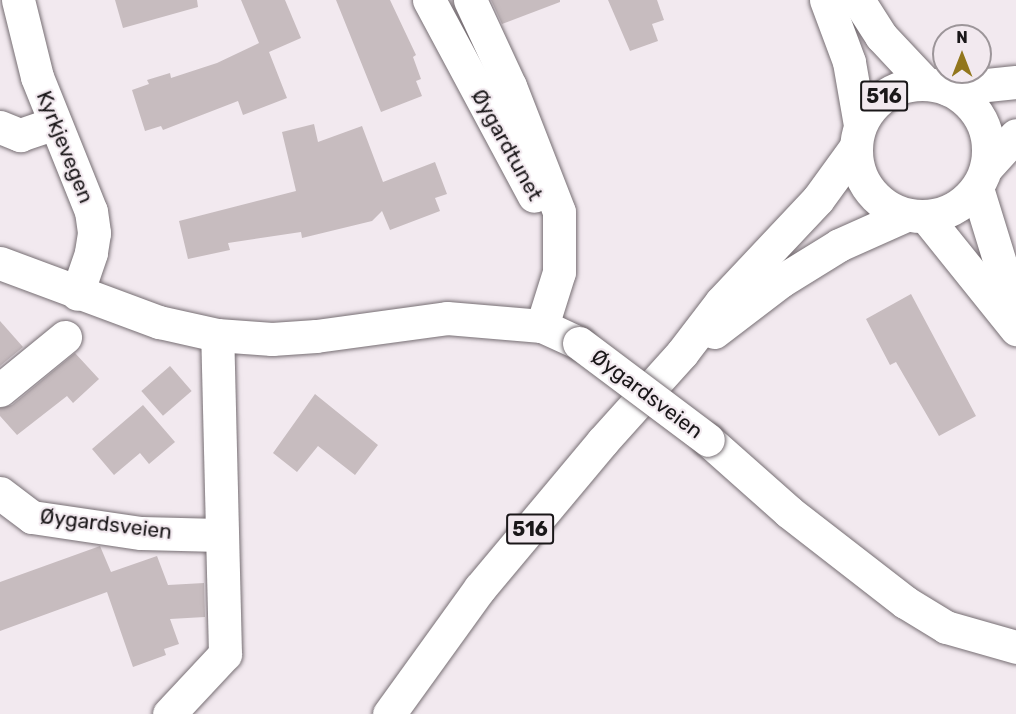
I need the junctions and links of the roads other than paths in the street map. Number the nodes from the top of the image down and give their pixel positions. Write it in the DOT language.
graph roads {
  1 [pos="18,0"];
  2 [pos="429,0"];
  3 [pos="470,0"];
  4 [pos="826,0"];
  5 [pos="858,0"];
  6 [pos="1016,82"];
  7 [pos="937,86"];
  8 [pos="54,123"];
  9 [pos="0,127"];
  10 [pos="1016,135"];
  11 [pos="858,136"];
  12 [pos="982,178"];
  13 [pos="916,216"];
  14 [pos="559,224"];
  15 [pos="0,263"];
  16 [pos="78,294"];
  17 [pos="1016,315"];
  18 [pos="542,326"];
  19 [pos="1016,329"];
  20 [pos="218,335"];
  21 [pos="65,337"];
  22 [pos="682,353"];
  23 [pos="0,390"];
  24 [pos="0,493"];
  25 [pos="220,535"];
  26 [pos="1016,647"];
  27 [pos="169,714"];
  28 [pos="389,714"];
  1 -- 8 [label="street, Kyrkjevegen"];
  2 -- 14 [label="street, Øygardtunet"];
  3 -- 14 [label="street"];
  4 -- 11 [label="street"];
  5 -- 7 [label="street"];
  6 -- 7 [label="street, 516"];
  7 -- 11 [label="street, 516"];
  7 -- 12 [label="street"];
  8 -- 9 [label="street"];
  8 -- 16 [label="street, Kyrkjevegen"];
  10 -- 12 [label="street, 516"];
  11 -- 13 [label="street"];
  11 -- 22 [label="street, 516"];
  12 -- 13 [label="street, 516"];
  12 -- 17 [label="street"];
  13 -- 19 [label="street"];
  13 -- 22 [label="street, 516"];
  14 -- 18 [label="street"];
  15 -- 16 [label="street, Øygardsveien"];
  16 -- 20 [label="street, Øygardsveien"];
  18 -- 20 [label="street, Øygardsveien"];
  18 -- 26 [label="street, Øygardsveien, bridge"];
  20 -- 25 [label="street"];
  21 -- 23 [label="street"];
  22 -- 28 [label="street, 516"];
  24 -- 25 [label="street, Øygardsveien"];
  25 -- 27 [label="street"];
}
